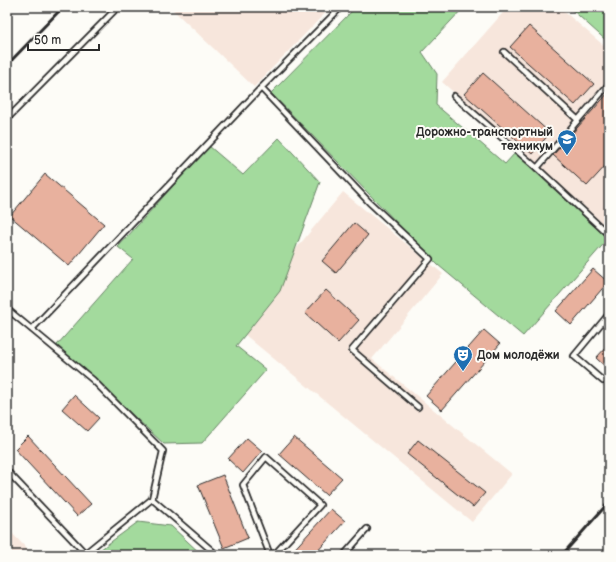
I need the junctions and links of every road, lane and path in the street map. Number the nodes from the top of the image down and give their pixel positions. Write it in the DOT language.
graph roads {
  1 [pos="118,7"];
  2 [pos="341,7"];
  3 [pos="504,52"];
  4 [pos="609,84"];
  5 [pos="261,88"];
  6 [pos="454,96"];
  7 [pos="7,119"];
  8 [pos="578,120"];
  9 [pos="537,168"];
  10 [pos="609,235"];
  11 [pos="7,309"];
  12 [pos="609,314"];
  13 [pos="32,329"];
  14 [pos="603,381"];
  15 [pos="418,407"];
  16 [pos="9,473"];
  17 [pos="152,499"];
  18 [pos="367,529"];
  19 [pos="84,554"];
  20 [pos="217,555"];
  21 [pos="270,555"];
  22 [pos="274,555"];
  23 [pos="344,555"];
  1 -- 7 [label="lane"];
  2 -- 5 [label="lane"];
  3 -- 8 [label="lane"];
  4 -- 8 [label="lane"];
  5 -- 13 [label="lane"];
  5 -- 15 [label="lane"];
  6 -- 9 [label="lane"];
  8 -- 9 [label="lane"];
  9 -- 10 [label="lane"];
  11 -- 13 [label="lane"];
  12 -- 14 [label="lane"];
  13 -- 17 [label="lane"];
  16 -- 19 [label="lane"];
  17 -- 19 [label="lane"];
  17 -- 20 [label="lane"];
  18 -- 23 [label="lane"];
  21 -- 22 [label="lane"];
}
